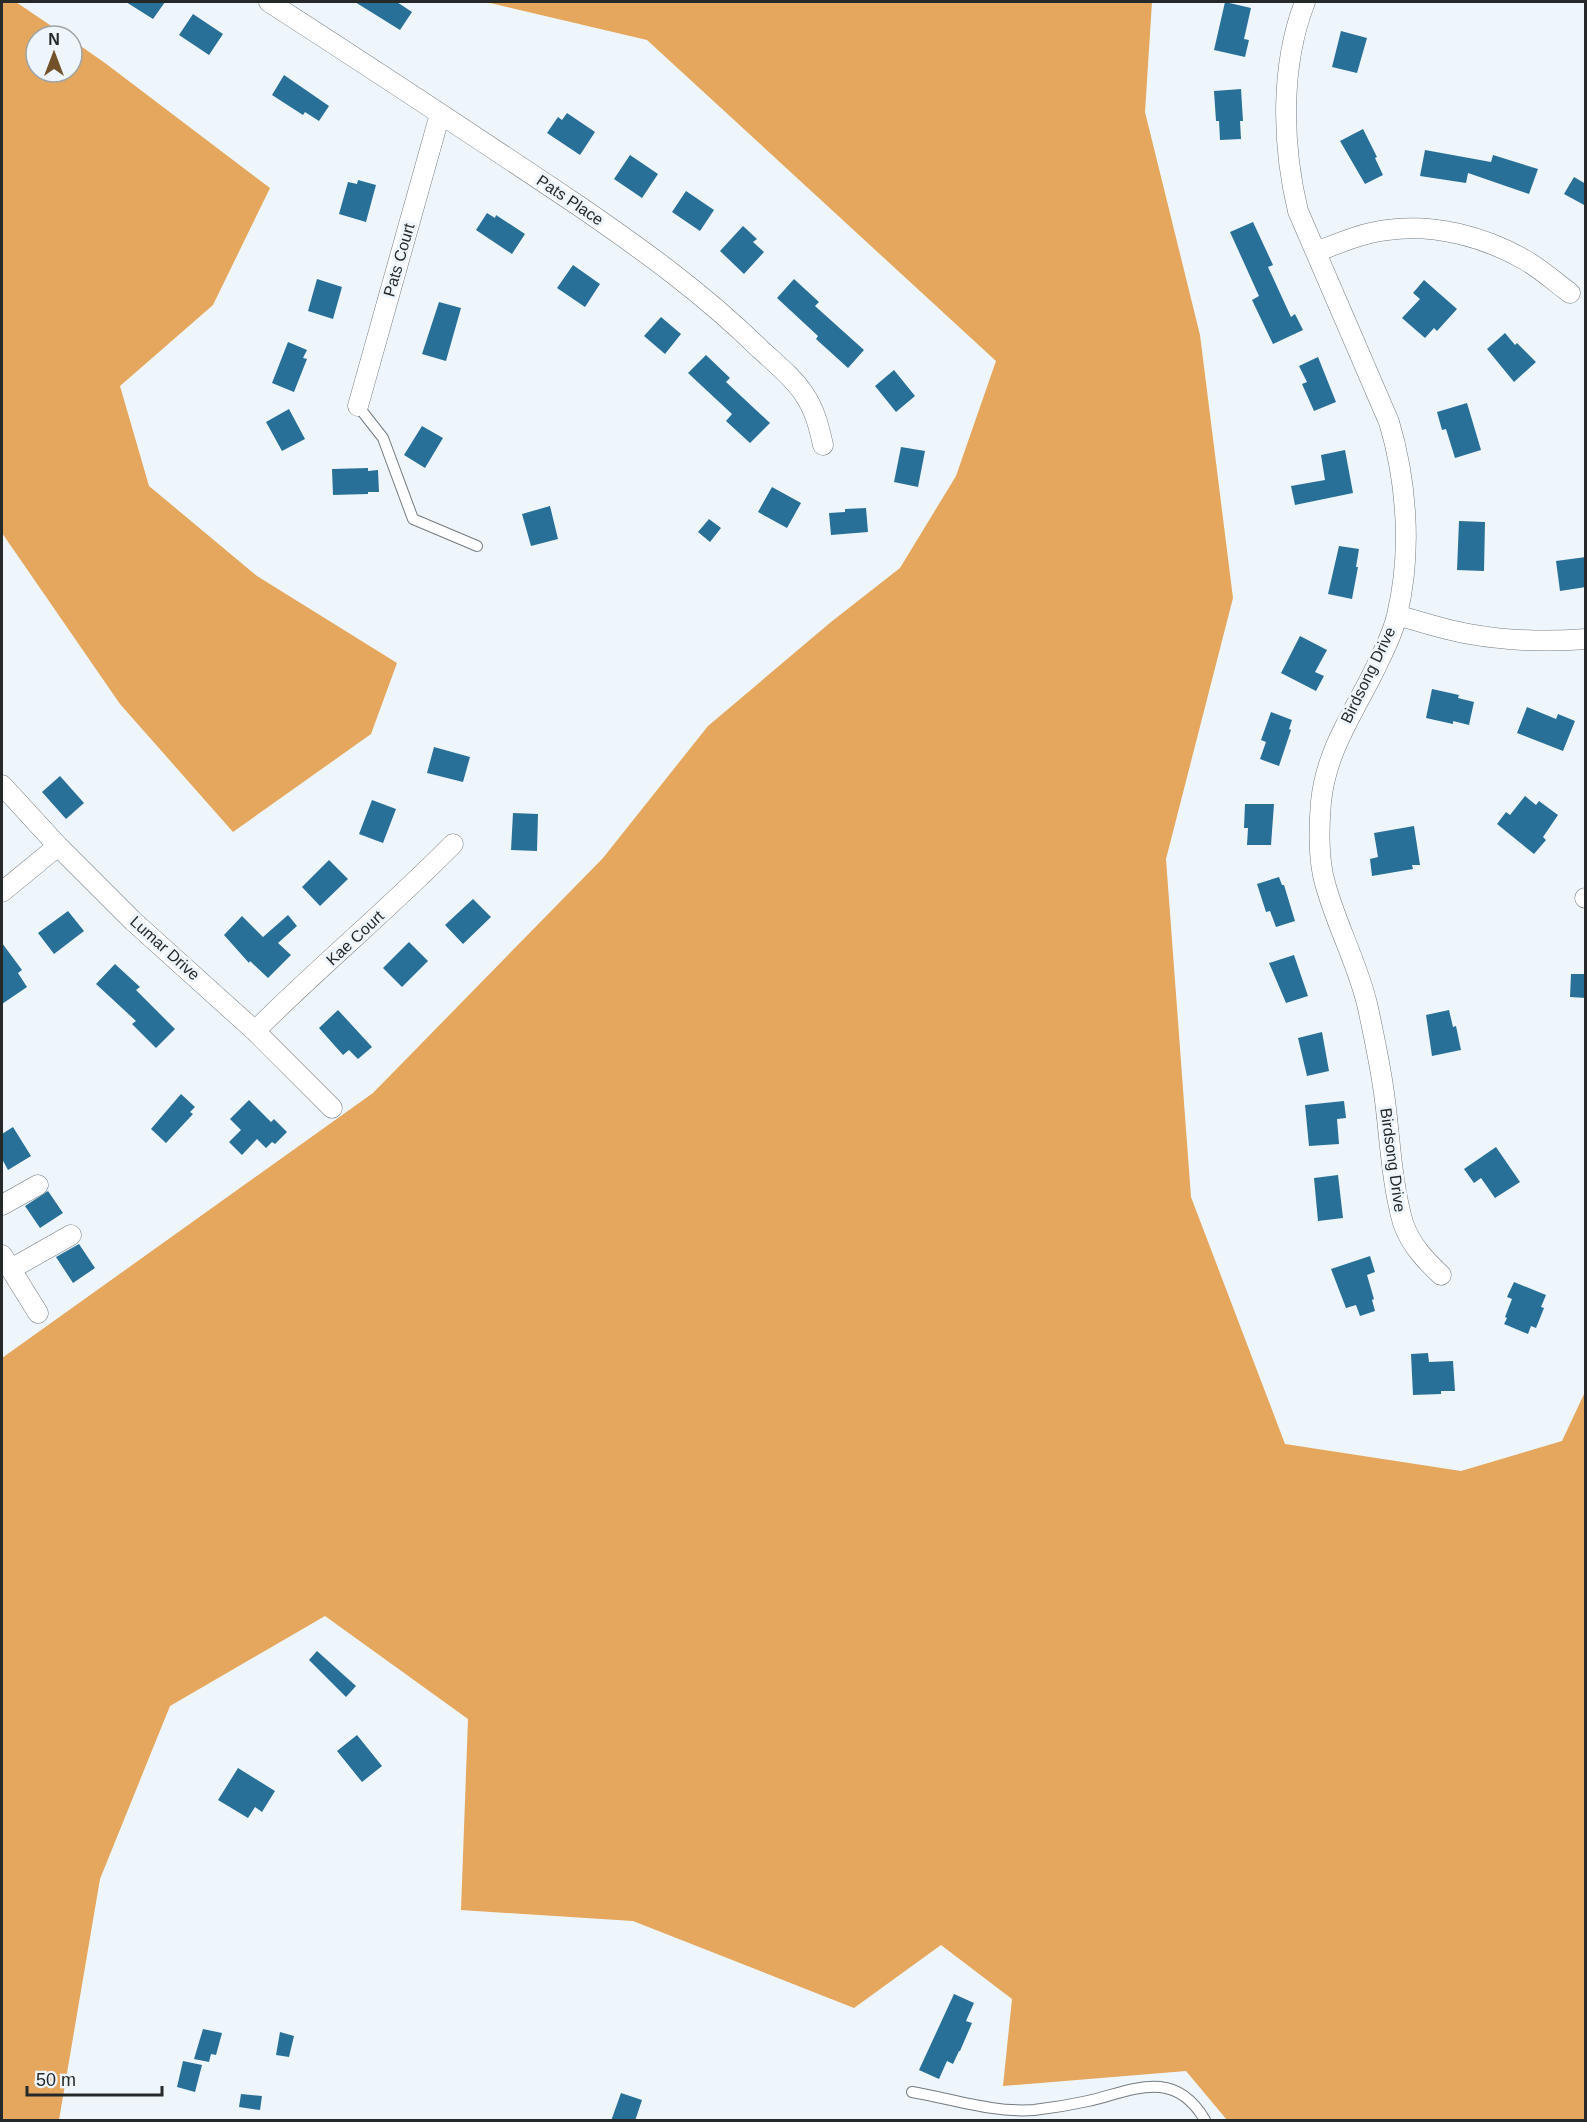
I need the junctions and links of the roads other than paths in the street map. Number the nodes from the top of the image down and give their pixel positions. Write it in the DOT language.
graph roads {
  1 [pos="269,2"];
  2 [pos="1305,2"];
  3 [pos="440,114"];
  4 [pos="1316,252"];
  5 [pos="1570,293"];
  6 [pos="358,406"];
  7 [pos="824,445"];
  8 [pos="477,546"];
  9 [pos="1397,615"];
  10 [pos="1586,639"];
  11 [pos="2,785"];
  12 [pos="453,844"];
  13 [pos="58,846"];
  14 [pos="2,892"];
  15 [pos="255,1031"];
  16 [pos="332,1108"];
  17 [pos="38,1185"];
  18 [pos="2,1205"];
  19 [pos="71,1235"];
  20 [pos="4,1258"];
  21 [pos="1440,1275"];
  22 [pos="38,1313"];
  23 [pos="912,2092"];
  24 [pos="1205,2121"];
  1 -- 3 [label="street, Pats Place"];
  2 -- 4 [label="street, Birdsong Drive"];
  3 -- 6 [label="street, Pats Court"];
  3 -- 7 [label="street, Pats Place"];
  4 -- 5 [label="street"];
  4 -- 9 [label="street, Birdsong Drive"];
  6 -- 8 [label="lane"];
  9 -- 10 [label="street"];
  9 -- 21 [label="street, Birdsong Drive"];
  11 -- 13 [label="street, Lumar Drive"];
  12 -- 15 [label="street, Kae Court"];
  13 -- 14 [label="street"];
  13 -- 15 [label="street, Lumar Drive"];
  15 -- 16 [label="street, Lumar Drive"];
  17 -- 18 [label="street"];
  19 -- 20 [label="street"];
  20 -- 22 [label="street"];
  23 -- 24 [label="lane"];
}
